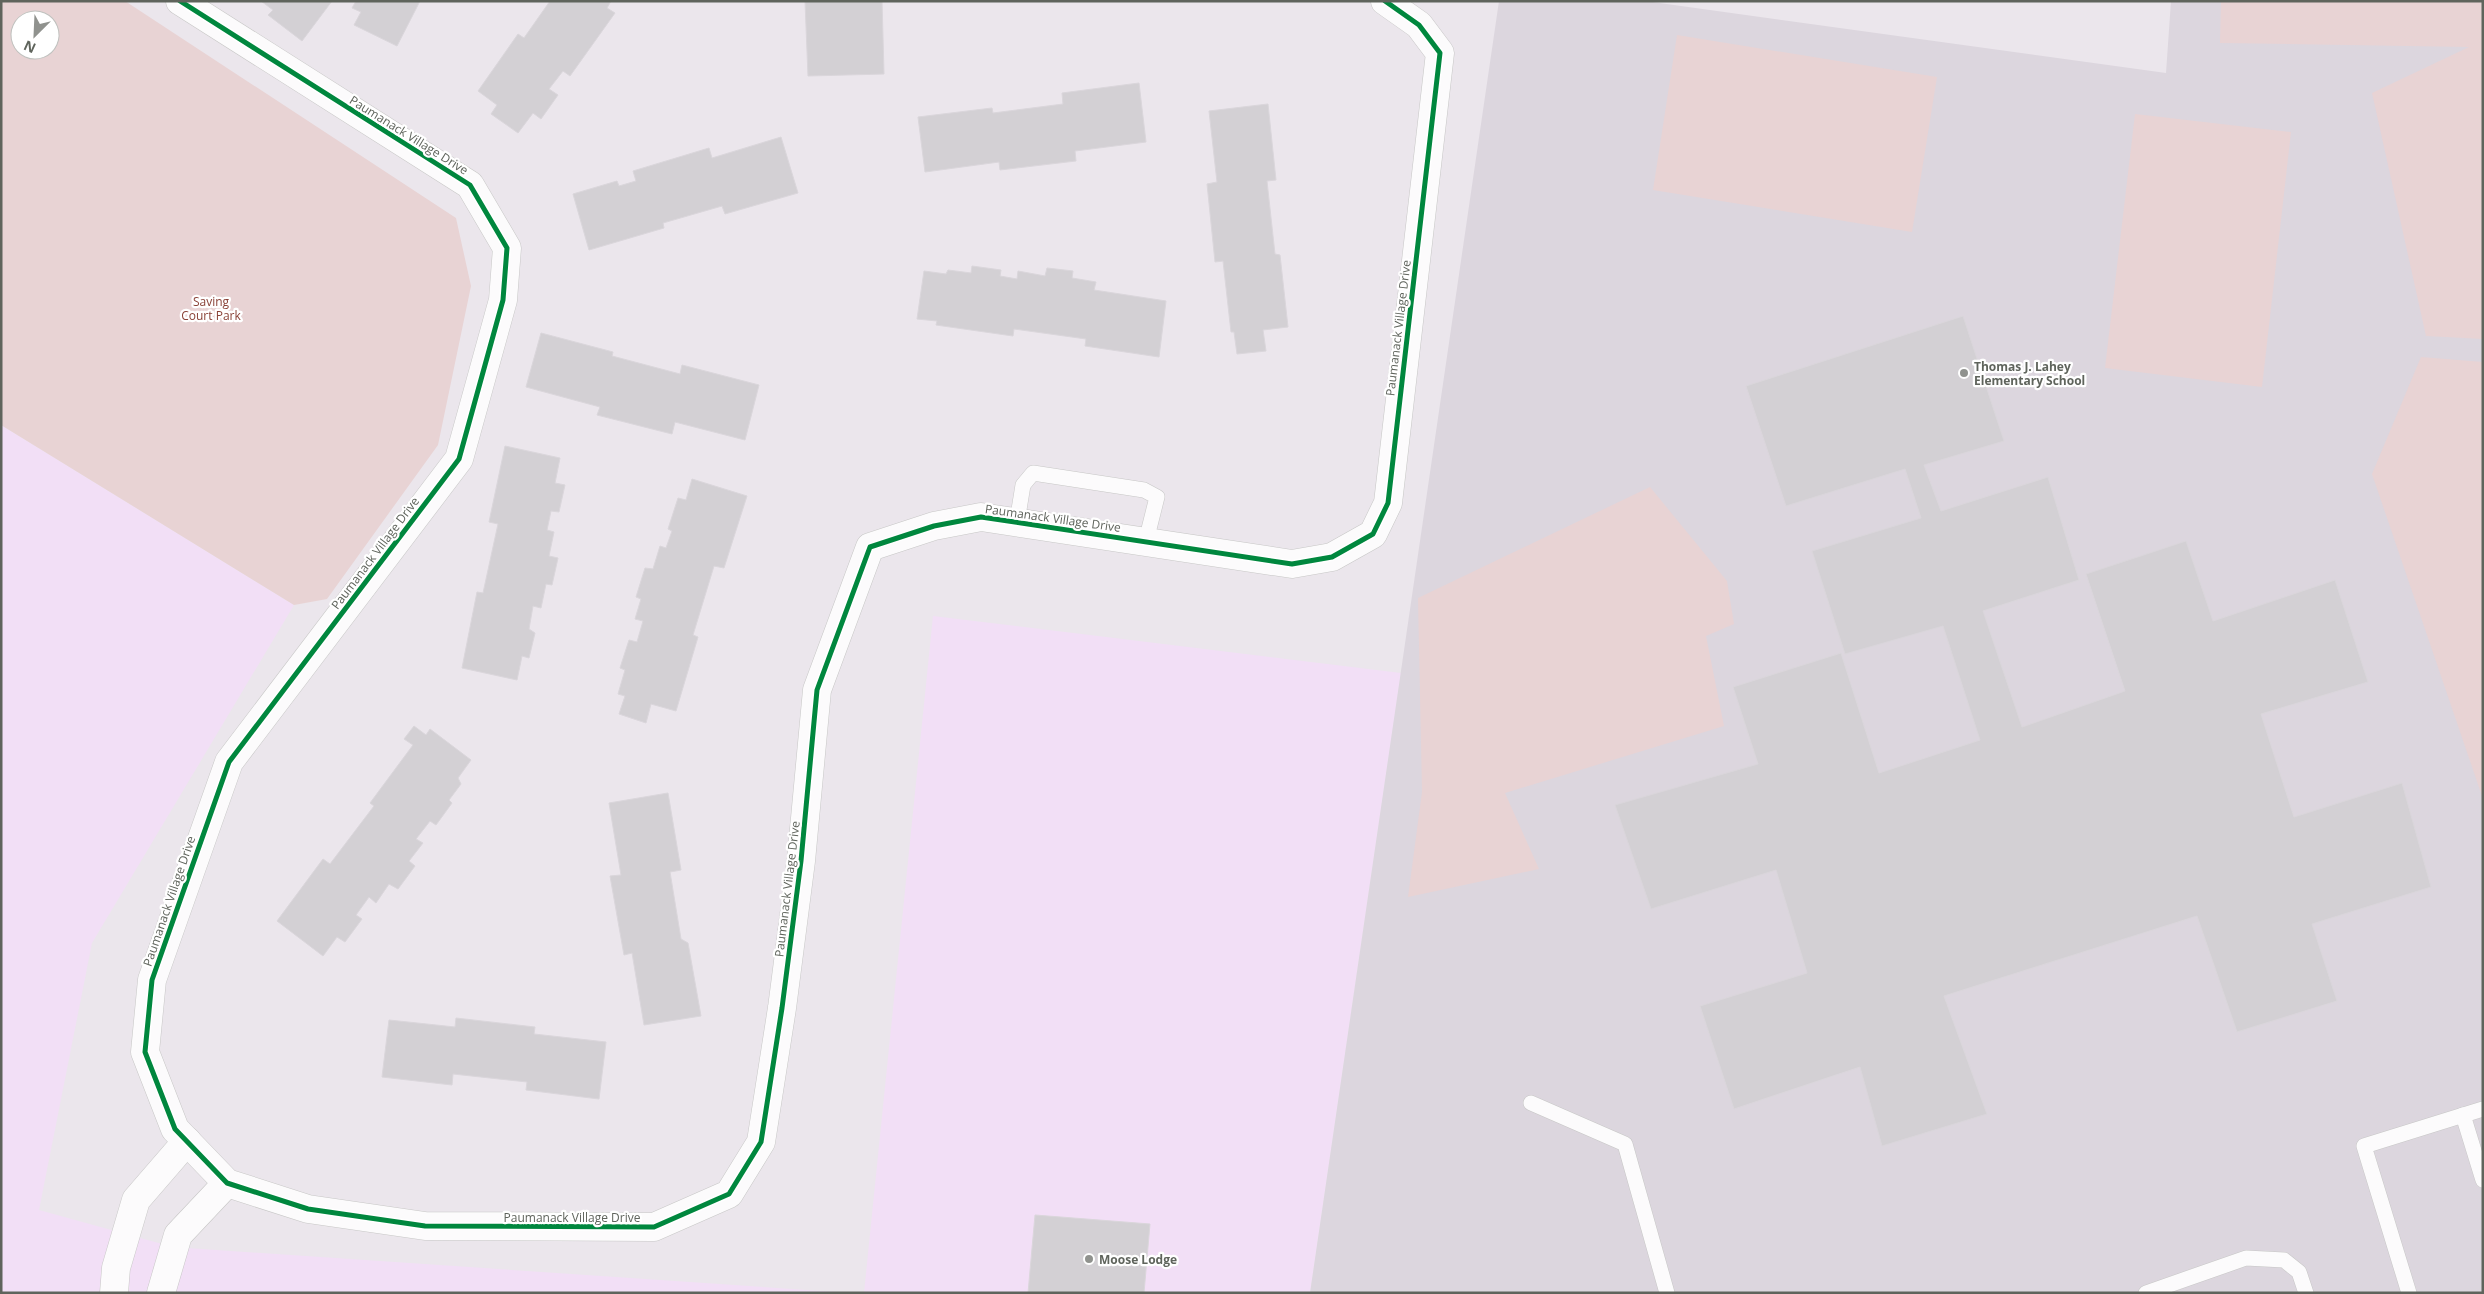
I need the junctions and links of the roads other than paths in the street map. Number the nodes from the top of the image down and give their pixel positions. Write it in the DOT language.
graph roads {
  1 [pos="180,1"];
  2 [pos="1385,1"];
  3 [pos="1017,522"];
  4 [pos="1146,542"];
  5 [pos="1531,1103"];
  6 [pos="2483,1109"];
  7 [pos="2463,1115"];
  8 [pos="187,1141"];
  9 [pos="2483,1180"];
  10 [pos="227,1183"];
  11 [pos="114,1293"];
  12 [pos="161,1293"];
  13 [pos="1667,1293"];
  14 [pos="2146,1293"];
  15 [pos="2306,1293"];
  16 [pos="2409,1293"];
  1 -- 8 [label="street, Paumanack Village Drive"];
  2 -- 4 [label="street, Paumanack Village Drive"];
  3 -- 4 [label="street, Paumanack Village Drive"];
  3 -- 4 [label="lane"];
  3 -- 10 [label="street, Paumanack Village Drive"];
  5 -- 13 [label="lane"];
  6 -- 7 [label="lane"];
  7 -- 9 [label="lane"];
  7 -- 16 [label="lane"];
  8 -- 10 [label="street, Paumanack Village Drive"];
  8 -- 11 [label="street"];
  10 -- 12 [label="street"];
  14 -- 15 [label="lane"];
}
